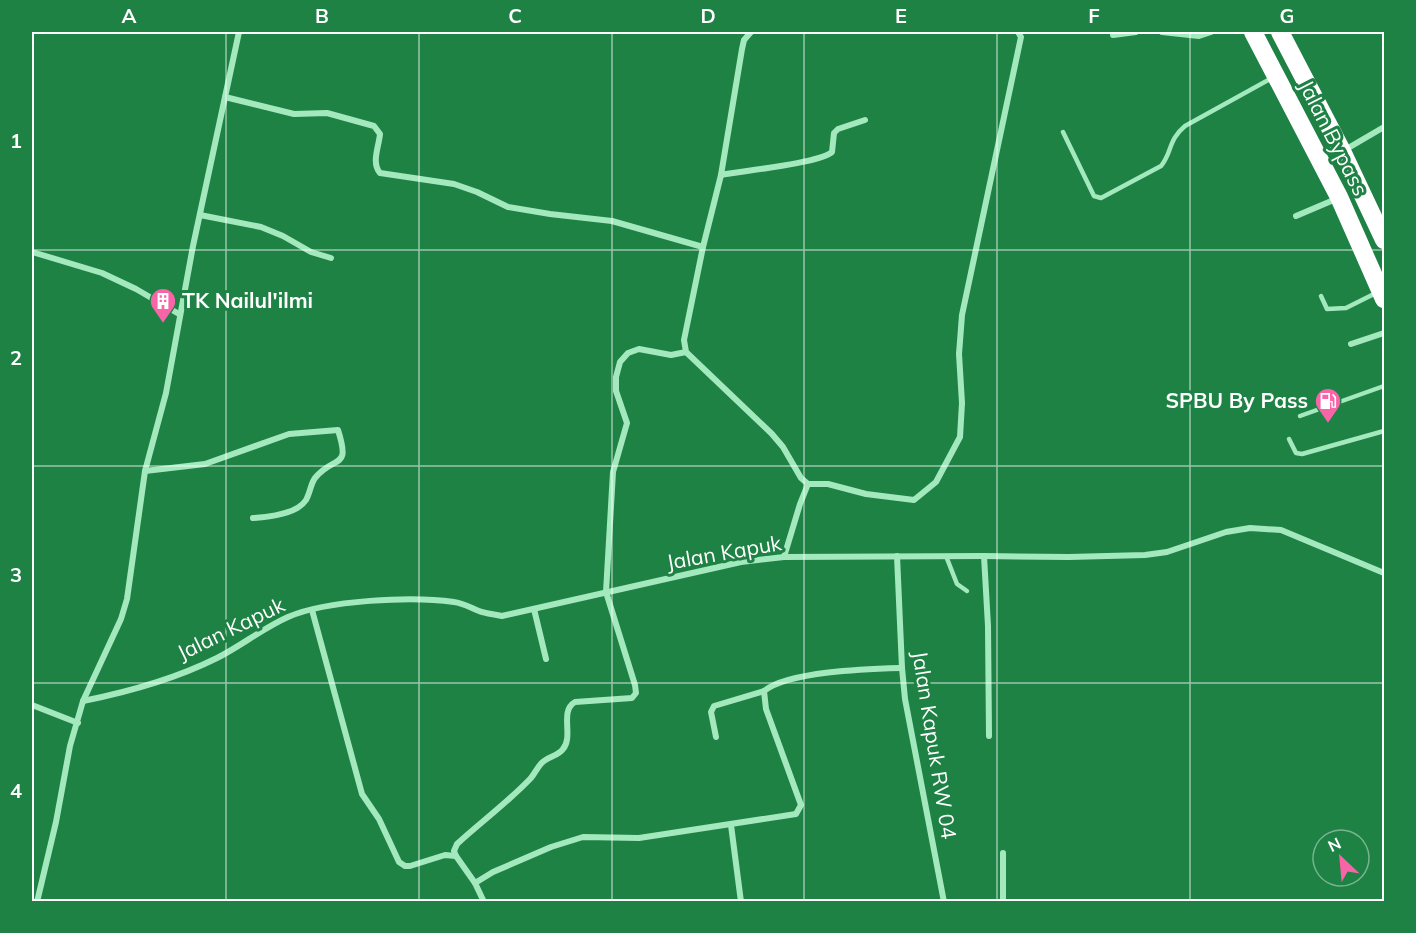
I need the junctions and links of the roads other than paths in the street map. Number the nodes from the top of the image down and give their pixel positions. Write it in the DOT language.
graph roads {
  1 [pos="239,32"];
  2 [pos="752,32"];
  3 [pos="1018,32"];
  4 [pos="1136,32"];
  5 [pos="1162,32"];
  6 [pos="1211,32"];
  7 [pos="1253,32"];
  8 [pos="1280,32"];
  9 [pos="1113,35"];
  10 [pos="1277,76"];
  11 [pos="225,97"];
  12 [pos="865,120"];
  13 [pos="1384,127"];
  14 [pos="1063,132"];
  15 [pos="1342,152"];
  16 [pos="721,175"];
  17 [pos="1339,197"];
  18 [pos="200,215"];
  19 [pos="1296,216"];
  20 [pos="1384,240"];
  21 [pos="703,248"];
  22 [pos="32,252"];
  23 [pos="331,258"];
  24 [pos="1383,295"];
  25 [pos="1322,296"];
  26 [pos="179,314"];
  27 [pos="1384,333"];
  28 [pos="1351,344"];
  29 [pos="686,352"];
  30 [pos="1384,386"];
  31 [pos="1300,416"];
  32 [pos="1384,431"];
  33 [pos="1289,439"];
  34 [pos="144,471"];
  35 [pos="808,484"];
  36 [pos="253,518"];
  37 [pos="897,556"];
  38 [pos="946,556"];
  39 [pos="984,556"];
  40 [pos="784,557"];
  41 [pos="1384,573"];
  42 [pos="967,591"];
  43 [pos="606,592"];
  44 [pos="534,609"];
  45 [pos="312,610"];
  46 [pos="546,659"];
  47 [pos="902,668"];
  48 [pos="764,691"];
  49 [pos="83,701"];
  50 [pos="32,705"];
  51 [pos="78,723"];
  52 [pos="989,736"];
  53 [pos="716,737"];
  54 [pos="731,825"];
  55 [pos="1003,853"];
  56 [pos="456,856"];
  57 [pos="475,883"];
  58 [pos="37,902"];
  59 [pos="484,902"];
  60 [pos="741,902"];
  61 [pos="944,902"];
  62 [pos="1004,902"];
  1 -- 11 [label="street"];
  2 -- 16 [label="street"];
  3 -- 35 [label="street"];
  4 -- 9 [label="street"];
  5 -- 6 [label="street"];
  7 -- 10 [label="highway, Jalan Bypass"];
  8 -- 15 [label="highway"];
  10 -- 14 [label="lane"];
  10 -- 17 [label="highway, Jalan Bypass"];
  11 -- 18 [label="street"];
  11 -- 21 [label="street"];
  12 -- 16 [label="street"];
  13 -- 15 [label="street"];
  15 -- 20 [label="highway"];
  16 -- 21 [label="street"];
  17 -- 19 [label="street"];
  17 -- 24 [label="highway, Jalan Bypass"];
  18 -- 23 [label="street"];
  18 -- 26 [label="street"];
  21 -- 29 [label="street"];
  22 -- 26 [label="street"];
  24 -- 25 [label="lane"];
  26 -- 34 [label="street"];
  27 -- 28 [label="street"];
  29 -- 35 [label="street"];
  29 -- 43 [label="street"];
  30 -- 31 [label="lane"];
  32 -- 33 [label="lane"];
  34 -- 36 [label="street"];
  34 -- 49 [label="street"];
  35 -- 40 [label="street"];
  37 -- 38 [label="street, Jalan Kapuk"];
  37 -- 40 [label="street, Jalan Kapuk"];
  37 -- 47 [label="street, Jalan Kapuk RW 04"];
  38 -- 39 [label="street, Jalan Kapuk"];
  38 -- 42 [label="lane"];
  39 -- 41 [label="street, Jalan Kapuk"];
  39 -- 52 [label="street"];
  40 -- 43 [label="street, Jalan Kapuk"];
  43 -- 44 [label="street, Jalan Kapuk"];
  43 -- 56 [label="street"];
  44 -- 45 [label="street, Jalan Kapuk"];
  44 -- 46 [label="street"];
  45 -- 49 [label="street, Jalan Kapuk"];
  45 -- 56 [label="street"];
  47 -- 48 [label="street"];
  47 -- 61 [label="street, Jalan Kapuk RW 04"];
  48 -- 53 [label="street"];
  48 -- 54 [label="street"];
  49 -- 51 [label="street"];
  50 -- 51 [label="street"];
  51 -- 58 [label="street"];
  54 -- 57 [label="street"];
  54 -- 60 [label="street"];
  55 -- 62 [label="street"];
  56 -- 57 [label="street"];
  57 -- 59 [label="street"];
}
